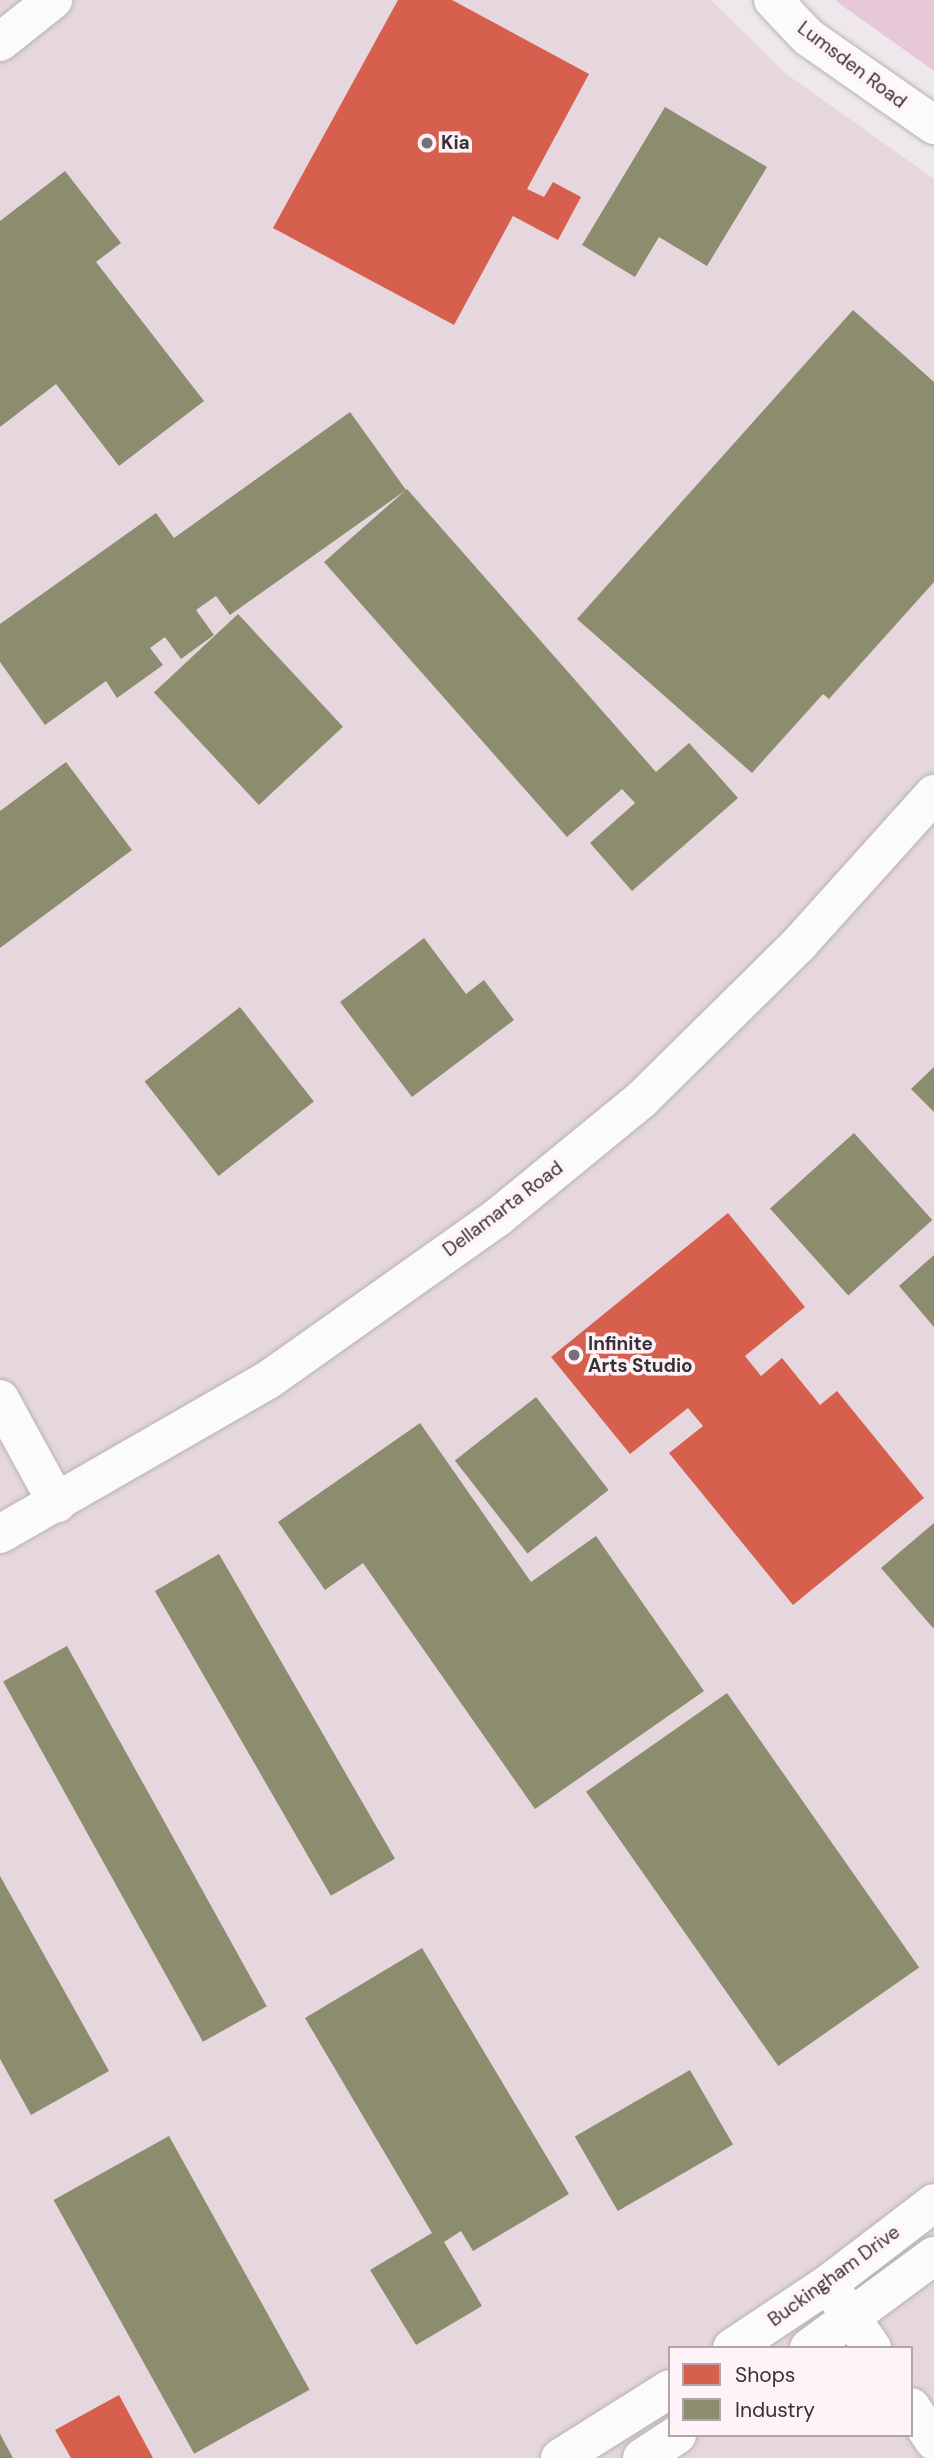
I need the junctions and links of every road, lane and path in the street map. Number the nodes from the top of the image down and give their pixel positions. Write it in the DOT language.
graph roads {
  1 [pos="53,0"];
  2 [pos="773,0"];
  3 [pos="0,42"];
  4 [pos="934,125"];
  5 [pos="934,794"];
  6 [pos="0,1399"];
  7 [pos="57,1503"];
  8 [pos="0,1534"];
  9 [pos="934,2203"];
  10 [pos="934,2256"];
  11 [pos="828,2284"];
  12 [pos="862,2333"];
  13 [pos="735,2346"];
  14 [pos="816,2346"];
  15 [pos="668,2390"];
  16 [pos="913,2410"];
  17 [pos="674,2437"];
  18 [pos="934,2441"];
  19 [pos="560,2458"];
  20 [pos="642,2458"];
  1 -- 3 [label="street"];
  2 -- 4 [label="street, Lumsden Road"];
  5 -- 7 [label="street, Dellamarta Road"];
  6 -- 7 [label="street"];
  7 -- 8 [label="street, Dellamarta Road"];
  9 -- 11 [label="street, Buckingham Drive"];
  10 -- 12 [label="street"];
  11 -- 12 [label="street"];
  11 -- 13 [label="street, Buckingham Drive"];
  12 -- 14 [label="street"];
  15 -- 19 [label="street"];
  16 -- 18 [label="street"];
  17 -- 20 [label="street"];
}
